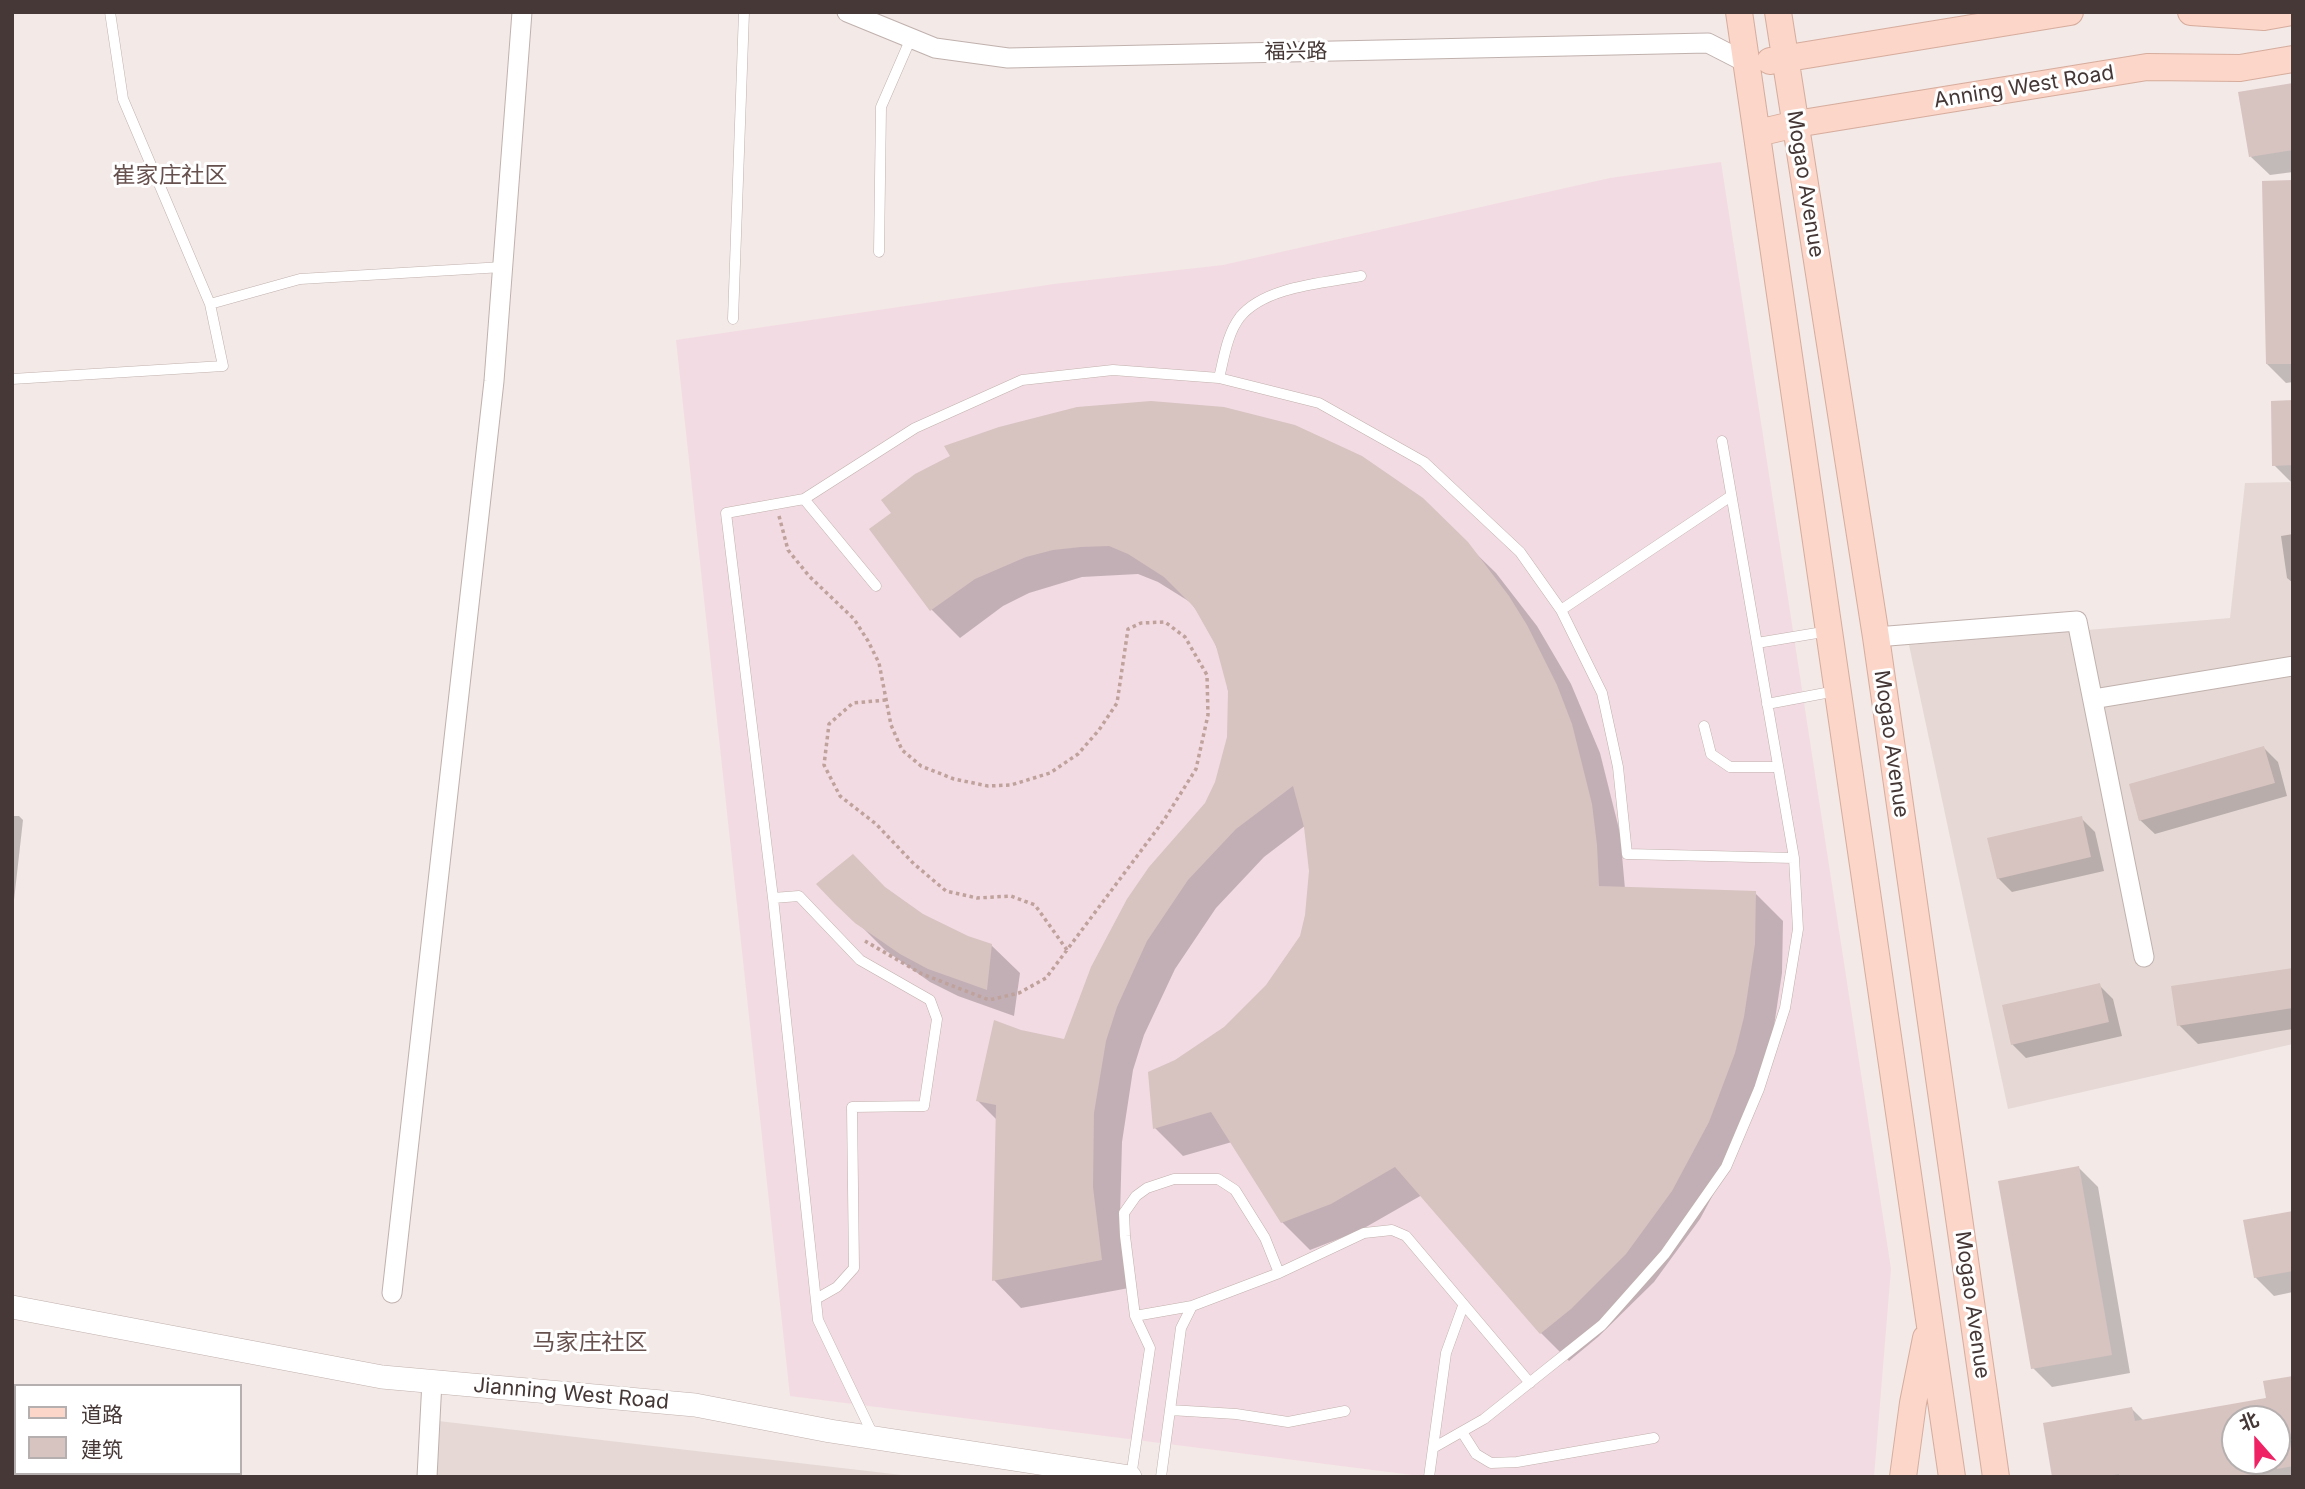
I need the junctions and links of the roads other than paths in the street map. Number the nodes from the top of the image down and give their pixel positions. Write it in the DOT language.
graph roads {
  1 [pos="110,12"];
  2 [pos="522,12"];
  3 [pos="744,12"];
  4 [pos="846,12"];
  5 [pos="1739,12"];
  6 [pos="1778,12"];
  7 [pos="2070,12"];
  8 [pos="2191,12"];
  9 [pos="2292,12"];
  10 [pos="911,38"];
  11 [pos="1785,59"];
  12 [pos="2293,59"];
  13 [pos="1748,64"];
  14 [pos="1796,124"];
  15 [pos="1758,133"];
  16 [pos="879,251"];
  17 [pos="503,267"];
  18 [pos="1361,276"];
  19 [pos="210,304"];
  20 [pos="733,318"];
  21 [pos="1219,378"];
  22 [pos="12,379"];
  23 [pos="1722,441"];
  24 [pos="1731,496"];
  25 [pos="804,499"];
  26 [pos="876,586"];
  27 [pos="1561,610"];
  28 [pos="1830,631"];
  29 [pos="1876,637"];
  30 [pos="1757,643"];
  31 [pos="2293,666"];
  32 [pos="1838,690"];
  33 [pos="2093,699"];
  34 [pos="1768,704"];
  35 [pos="1704,726"];
  36 [pos="1778,767"];
  37 [pos="1794,858"];
  38 [pos="773,898"];
  39 [pos="2144,957"];
  40 [pos="1279,1273"];
  41 [pos="392,1293"];
  42 [pos="816,1299"];
  43 [pos="1192,1306"];
  44 [pos="1463,1306"];
  45 [pos="12,1307"];
  46 [pos="1135,1316"];
  47 [pos="1929,1320"];
  48 [pos="432,1381"];
  49 [pos="1530,1382"];
  50 [pos="1170,1410"];
  51 [pos="1345,1411"];
  52 [pos="1462,1432"];
  53 [pos="874,1438"];
  54 [pos="1654,1438"];
  55 [pos="1433,1448"];
  56 [pos="427,1477"];
  57 [pos="1131,1477"];
  58 [pos="1161,1477"];
  59 [pos="1429,1477"];
  60 [pos="1903,1477"];
  61 [pos="1952,1477"];
  62 [pos="1996,1477"];
  1 -- 19 [label="lane"];
  2 -- 17 [label="street"];
  3 -- 20 [label="lane"];
  4 -- 10 [label="street, 福兴路"];
  5 -- 13 [label="main road, Mogao Avenue"];
  6 -- 11 [label="main road, Mogao Avenue"];
  7 -- 11 [label="main road"];
  8 -- 9 [label="main road"];
  10 -- 13 [label="street, 福兴路"];
  10 -- 16 [label="lane"];
  11 -- 13 [label="main road"];
  11 -- 14 [label="main road, Mogao Avenue"];
  12 -- 14 [label="main road, Anning West Road"];
  13 -- 15 [label="main road, Mogao Avenue"];
  14 -- 15 [label="main road, Anning West Road"];
  14 -- 29 [label="main road, Mogao Avenue"];
  15 -- 28 [label="main road, Mogao Avenue"];
  17 -- 19 [label="lane"];
  17 -- 41 [label="street"];
  18 -- 21 [label="lane"];
  19 -- 22 [label="lane"];
  21 -- 25 [label="lane"];
  21 -- 27 [label="lane"];
  23 -- 24 [label="lane"];
  24 -- 27 [label="lane"];
  24 -- 30 [label="lane"];
  25 -- 26 [label="lane"];
  25 -- 38 [label="lane"];
  27 -- 37 [label="lane"];
  28 -- 30 [label="lane"];
  28 -- 32 [label="main road, Mogao Avenue"];
  29 -- 33 [label="street"];
  29 -- 62 [label="main road, Mogao Avenue"];
  30 -- 34 [label="lane"];
  31 -- 33 [label="street"];
  32 -- 34 [label="lane"];
  32 -- 47 [label="main road, Mogao Avenue"];
  33 -- 39 [label="street"];
  34 -- 36 [label="lane"];
  35 -- 36 [label="lane"];
  36 -- 37 [label="lane"];
  37 -- 49 [label="lane"];
  38 -- 42 [label="lane"];
  38 -- 42 [label="lane"];
  40 -- 43 [label="lane"];
  40 -- 44 [label="lane"];
  40 -- 46 [label="lane"];
  42 -- 53 [label="lane"];
  43 -- 46 [label="lane"];
  43 -- 50 [label="lane"];
  44 -- 49 [label="lane"];
  44 -- 55 [label="lane"];
  45 -- 48 [label="street, Jianning West Road"];
  46 -- 57 [label="lane"];
  47 -- 60 [label="main road"];
  47 -- 61 [label="main road, Mogao Avenue"];
  48 -- 53 [label="street, Jianning West Road"];
  48 -- 56 [label="street"];
  49 -- 52 [label="lane"];
  50 -- 51 [label="lane"];
  50 -- 58 [label="lane"];
  52 -- 54 [label="lane"];
  52 -- 55 [label="lane"];
  53 -- 57 [label="street, Jianning West Road"];
  55 -- 59 [label="lane"];
}
